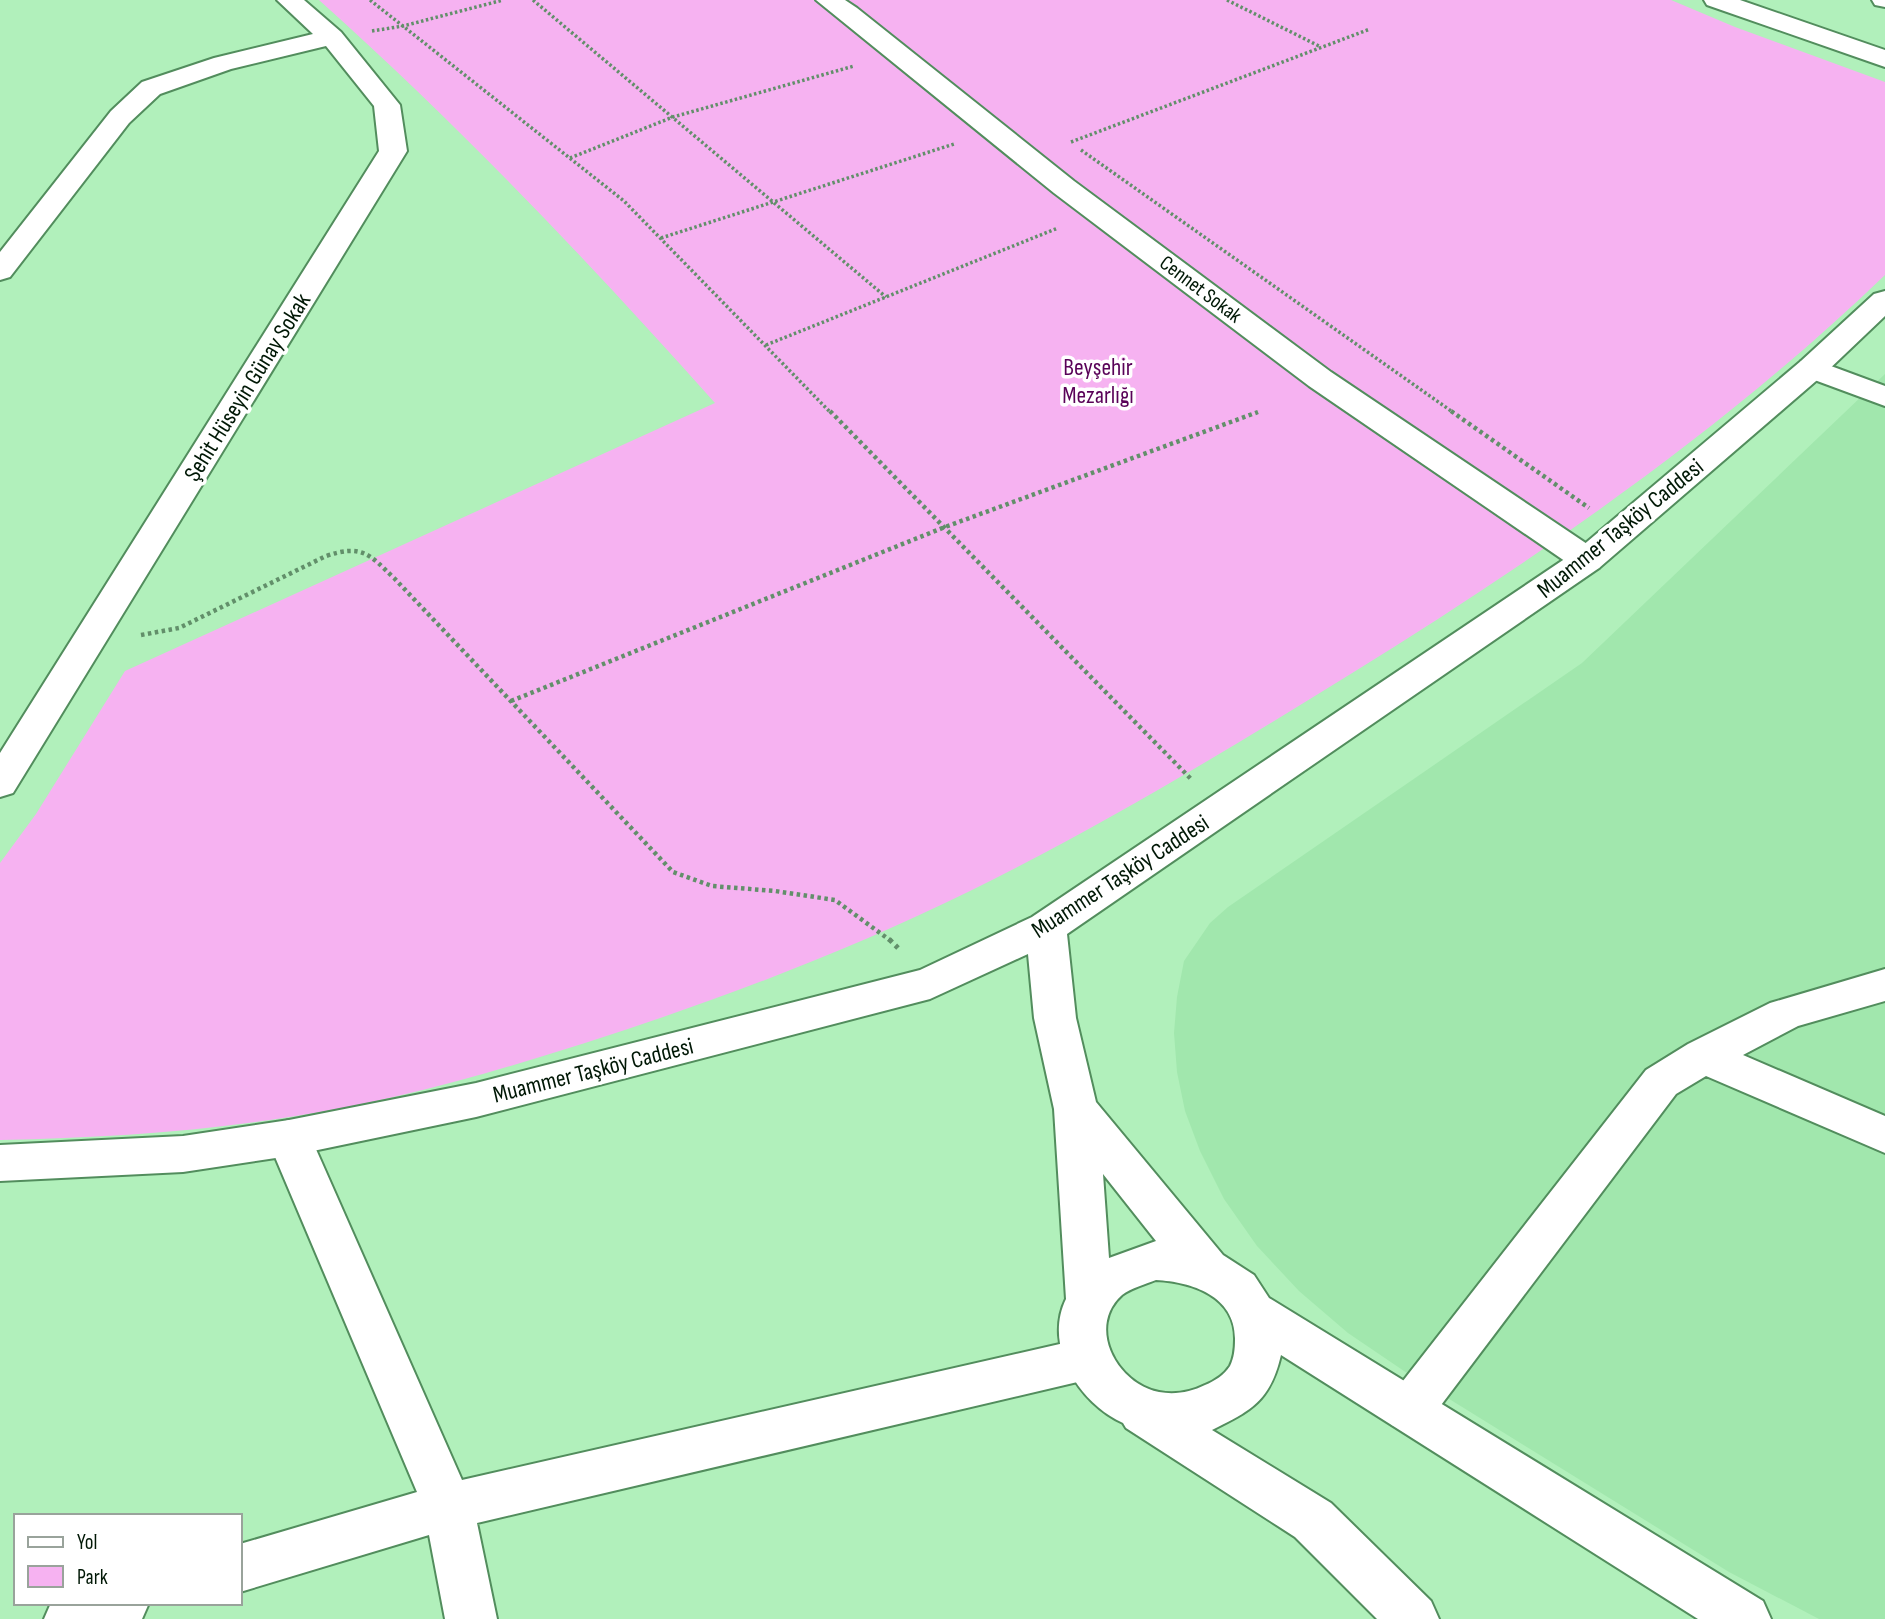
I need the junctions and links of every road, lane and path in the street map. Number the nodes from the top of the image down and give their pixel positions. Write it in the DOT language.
graph roads {
  1 [pos="289,0"];
  2 [pos="370,0"];
  3 [pos="503,0"];
  4 [pos="533,0"];
  5 [pos="828,0"];
  6 [pos="1227,0"];
  7 [pos="1716,0"];
  8 [pos="403,26"];
  9 [pos="1370,29"];
  10 [pos="332,37"];
  11 [pos="1322,47"];
  12 [pos="898,53"];
  13 [pos="1885,60"];
  14 [pos="673,117"];
  15 [pos="995,131"];
  16 [pos="569,158"];
  17 [pos="774,202"];
  18 [pos="1098,212"];
  19 [pos="661,238"];
  20 [pos="0,271"];
  21 [pos="886,297"];
  22 [pos="1885,300"];
  23 [pos="766,345"];
  24 [pos="1812,368"];
  25 [pos="1885,397"];
  26 [pos="1258,412"];
  27 [pos="945,527"];
  28 [pos="1622,531"];
  29 [pos="1587,560"];
  30 [pos="91,638"];
  31 [pos="511,701"];
  32 [pos="0,784"];
  33 [pos="1220,810"];
  34 [pos="1045,928"];
  35 [pos="930,982"];
  36 [pos="1885,985"];
  37 [pos="1703,1056"];
  38 [pos="1076,1109"];
  39 [pos="1885,1135"];
  40 [pos="289,1138"];
  41 [pos="0,1163"];
  42 [pos="1206,1268"];
  43 [pos="1089,1299"];
  44 [pos="1254,1313"];
  45 [pos="1086,1359"];
  46 [pos="1133,1406"];
  47 [pos="1409,1410"];
  48 [pos="448,1506"];
  49 [pos="242,1567"];
  50 [pos="116,1605"];
  51 [pos="71,1619"];
  52 [pos="471,1619"];
  53 [pos="1413,1619"];
  54 [pos="1745,1619"];
  1 -- 10 [label="street, Şehit Hüseyin Günay Sokak"];
  2 -- 8 [label="path"];
  3 -- 8 [label="path"];
  4 -- 14 [label="path"];
  5 -- 12 [label="street, Cennet Sokak"];
  6 -- 11 [label="path"];
  7 -- 13 [label="street"];
  8 -- 10 [label="path"];
  8 -- 16 [label="path"];
  9 -- 11 [label="path"];
  10 -- 20 [label="street"];
  10 -- 30 [label="street, Şehit Hüseyin Günay Sokak"];
  11 -- 28 [label="path"];
  12 -- 14 [label="path"];
  12 -- 15 [label="street, Cennet Sokak"];
  14 -- 16 [label="path"];
  14 -- 17 [label="path"];
  15 -- 17 [label="path"];
  15 -- 18 [label="street, Cennet Sokak"];
  16 -- 19 [label="path"];
  17 -- 19 [label="path"];
  17 -- 21 [label="path"];
  18 -- 21 [label="path"];
  18 -- 29 [label="street, Cennet Sokak"];
  19 -- 23 [label="path"];
  21 -- 23 [label="path"];
  22 -- 24 [label="street, Muammer Taşköy Caddesi"];
  23 -- 27 [label="path"];
  24 -- 25 [label="street"];
  24 -- 28 [label="street, Muammer Taşköy Caddesi"];
  26 -- 27 [label="path"];
  27 -- 31 [label="path"];
  27 -- 33 [label="path"];
  28 -- 29 [label="street, Muammer Taşköy Caddesi"];
  29 -- 33 [label="street, Muammer Taşköy Caddesi"];
  30 -- 31 [label="path"];
  30 -- 32 [label="street, Şehit Hüseyin Günay Sokak"];
  31 -- 35 [label="path"];
  33 -- 34 [label="street, Muammer Taşköy Caddesi"];
  34 -- 35 [label="street, Muammer Taşköy Caddesi"];
  34 -- 38 [label="street"];
  35 -- 40 [label="street, Muammer Taşköy Caddesi"];
  36 -- 37 [label="street"];
  37 -- 39 [label="street"];
  37 -- 47 [label="street"];
  38 -- 42 [label="street"];
  38 -- 43 [label="street"];
  40 -- 41 [label="street, Muammer Taşköy Caddesi"];
  40 -- 48 [label="street"];
  42 -- 43 [label="street"];
  42 -- 44 [label="street"];
  43 -- 45 [label="street"];
  44 -- 46 [label="street"];
  44 -- 47 [label="street"];
  45 -- 46 [label="street"];
  45 -- 48 [label="street"];
  46 -- 53 [label="street"];
  47 -- 54 [label="street"];
  48 -- 49 [label="street"];
  48 -- 52 [label="street"];
  50 -- 51 [label="street"];
}
